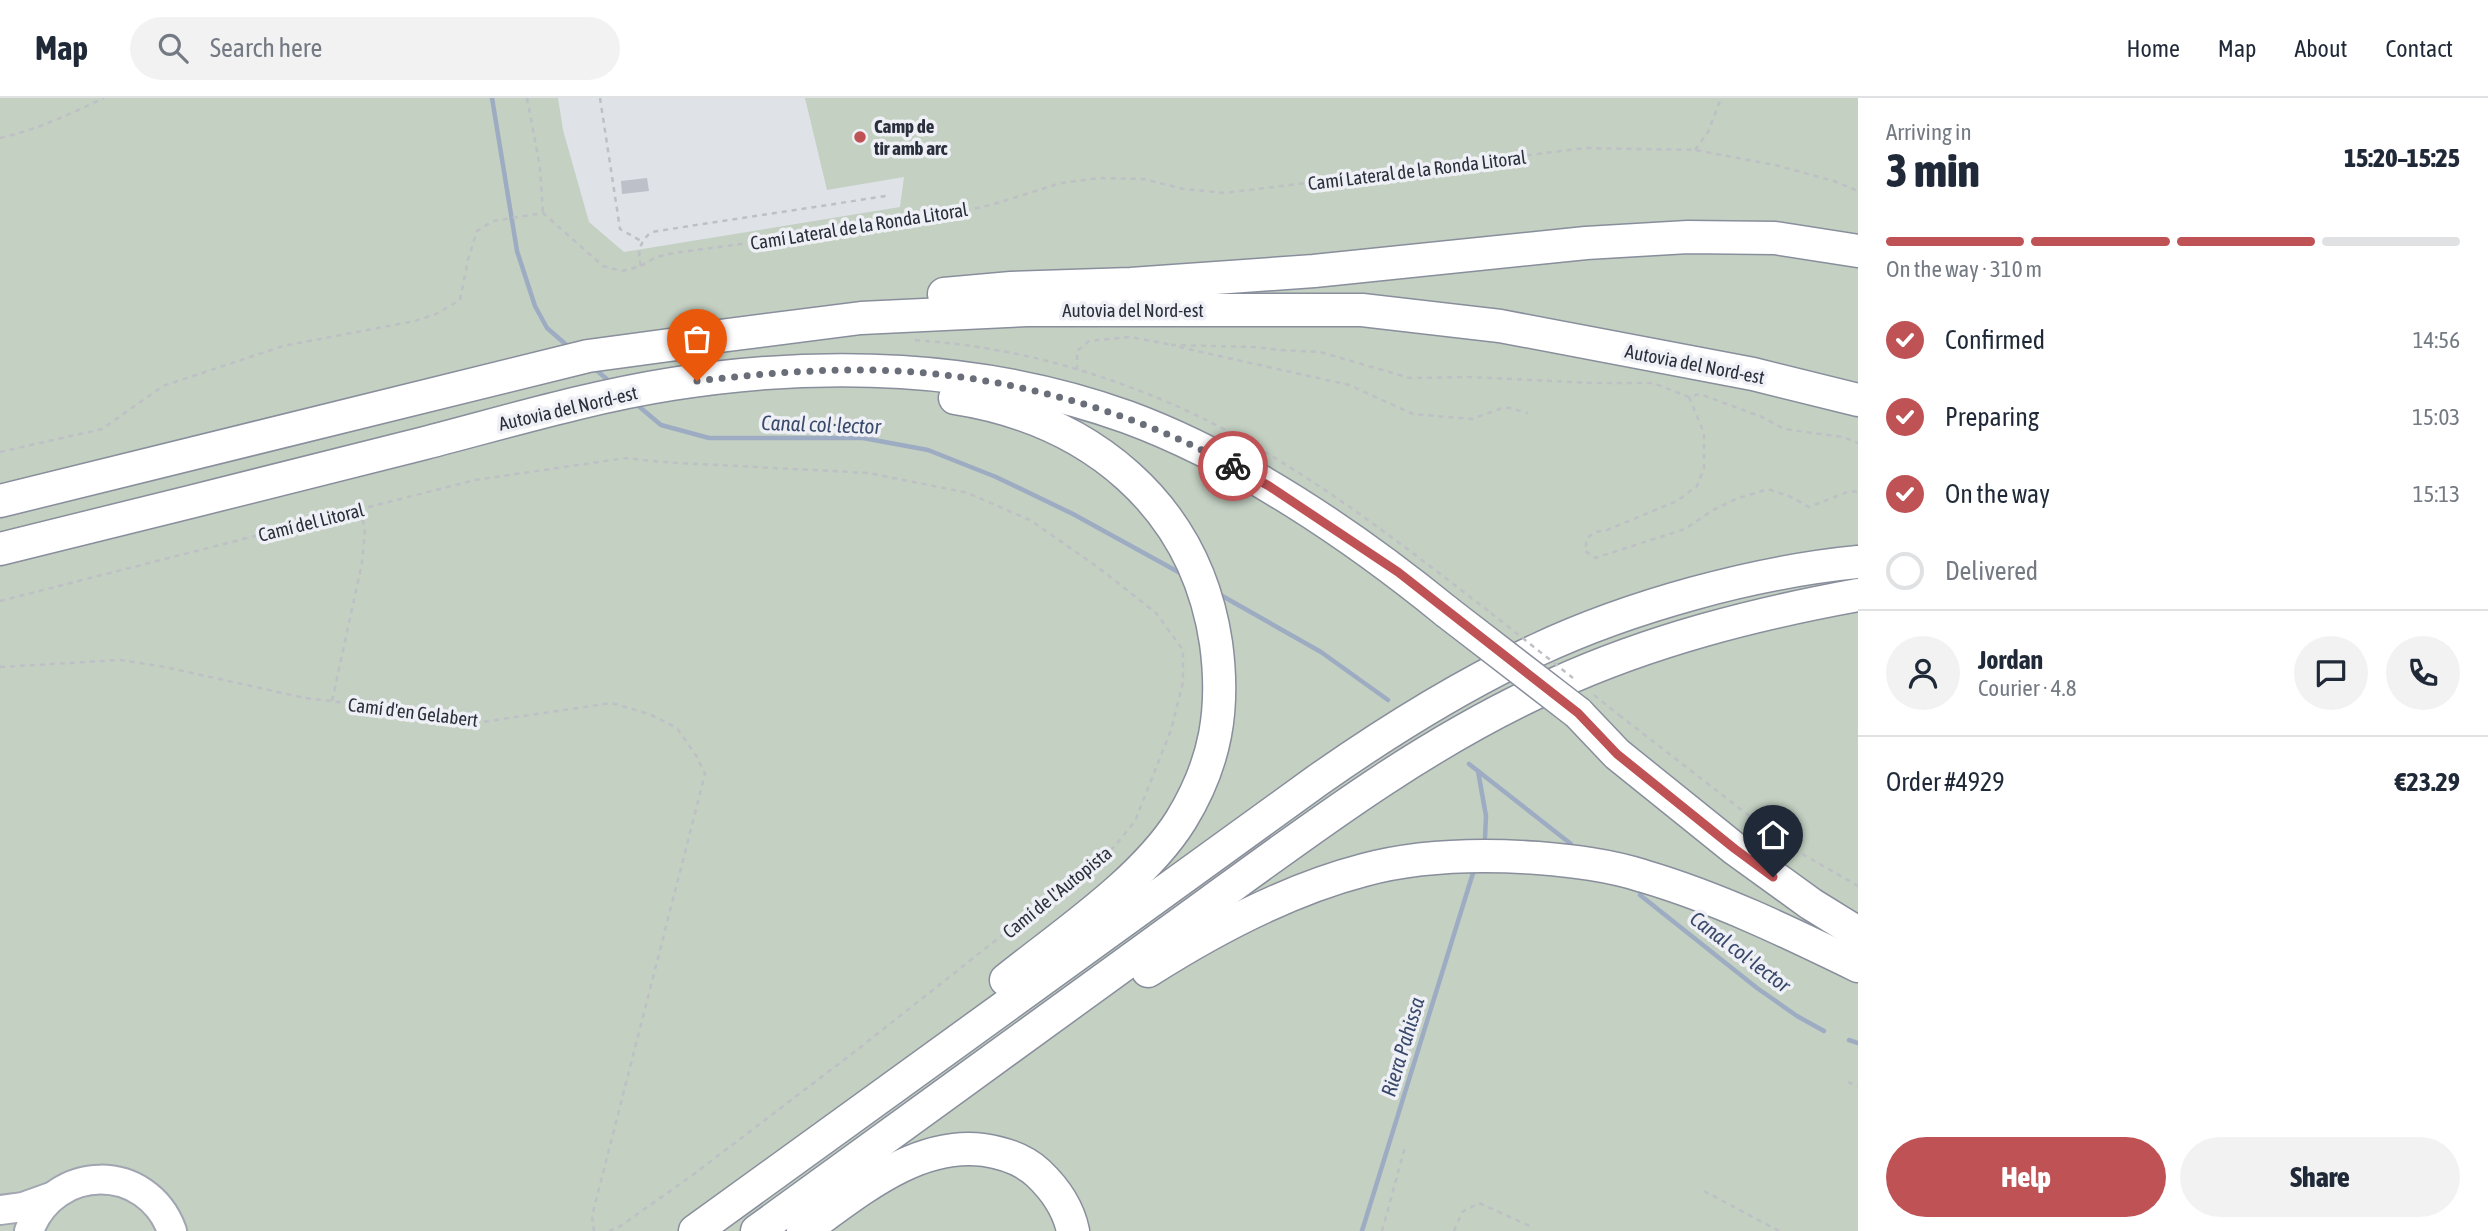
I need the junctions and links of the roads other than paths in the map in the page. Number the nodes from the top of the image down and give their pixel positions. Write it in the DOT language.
graph roads {
  1 [pos="1858,251"];
  2 [pos="680,335"];
  3 [pos="775,372"];
  4 [pos="1858,400"];
  5 [pos="0,501"];
  6 [pos="1858,548"];
  7 [pos="0,549"];
  8 [pos="1858,562"];
  9 [pos="1707,590"];
  10 [pos="1858,595"];
  11 [pos="1583,701"];
  12 [pos="1858,915"];
  13 [pos="1858,933"];
  14 [pos="1858,966"];
  15 [pos="839,1126"];
  16 [pos="54,1195"];
  17 [pos="0,1210"];
  18 [pos="0,1224"];
  19 [pos="172,1230"];
  20 [pos="7,1231"];
  21 [pos="29,1231"];
  22 [pos="695,1231"];
  23 [pos="757,1231"];
  24 [pos="784,1231"];
  25 [pos="803,1231"];
  26 [pos="1073,1231"];
  1 -- 2 [label="highway"];
  2 -- 4 [label="highway, Autovia del Nord-est"];
  2 -- 5 [label="highway, Autovia del Nord-est"];
  3 -- 7 [label="highway, Autovia del Nord-est"];
  3 -- 11 [label="highway, Autovia del Nord-est, bridge"];
  3 -- 15 [label="highway"];
  6 -- 9 [label="highway"];
  8 -- 9 [label="highway"];
  9 -- 15 [label="highway"];
  10 -- 23 [label="highway"];
  11 -- 12 [label="highway"];
  11 -- 13 [label="highway, Autovia del Nord-est"];
  14 -- 24 [label="highway"];
  15 -- 22 [label="highway"];
  16 -- 17 [label="main road"];
  16 -- 19 [label="main road"];
  16 -- 21 [label="main road"];
  18 -- 20 [label="main road"];
  25 -- 26 [label="highway"];
}
